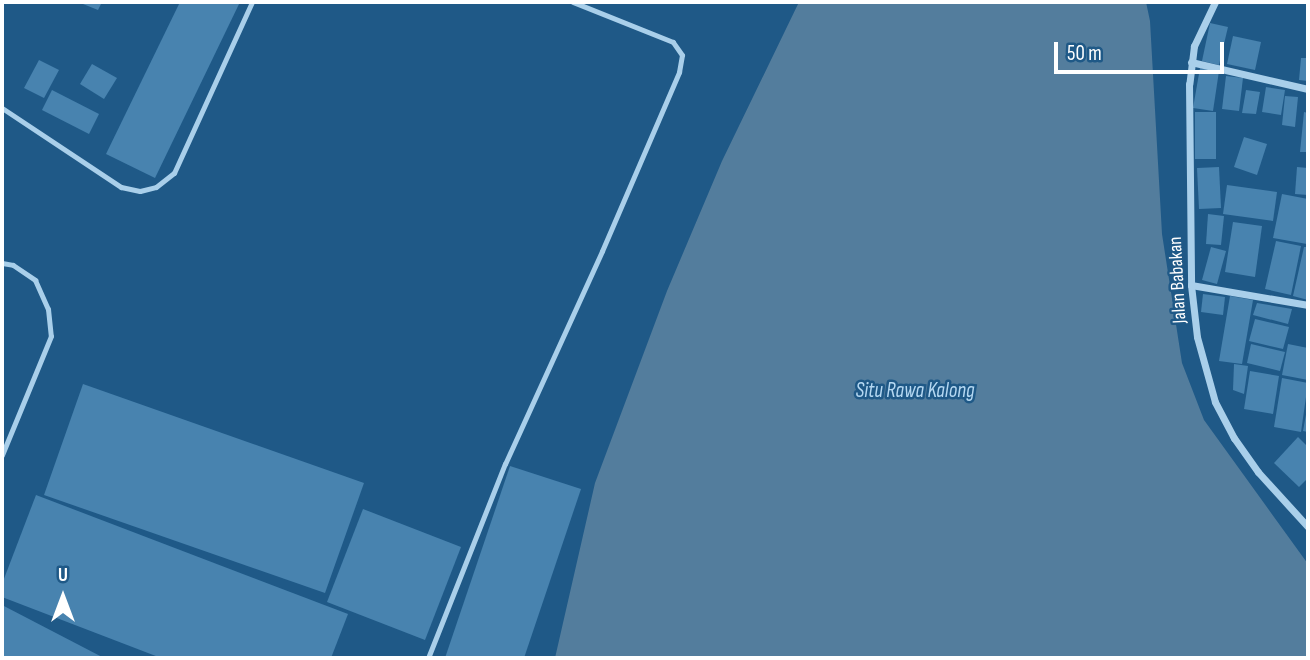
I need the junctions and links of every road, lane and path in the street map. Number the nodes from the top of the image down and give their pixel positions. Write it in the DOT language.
graph roads {
  1 [pos="252,2"];
  2 [pos="573,2"];
  3 [pos="1214,2"];
  4 [pos="1191,62"];
  5 [pos="1308,89"];
  6 [pos="2,108"];
  7 [pos="2,263"];
  8 [pos="1191,285"];
  9 [pos="1308,305"];
  10 [pos="2,455"];
  11 [pos="1308,527"];
  12 [pos="428,658"];
  1 -- 6 [label="lane"];
  2 -- 12 [label="lane"];
  3 -- 4 [label="street, Jalan Babakan"];
  4 -- 5 [label="street"];
  4 -- 8 [label="street, Jalan Babakan"];
  7 -- 10 [label="lane"];
  8 -- 9 [label="street"];
  8 -- 11 [label="street, Jalan Babakan"];
}
